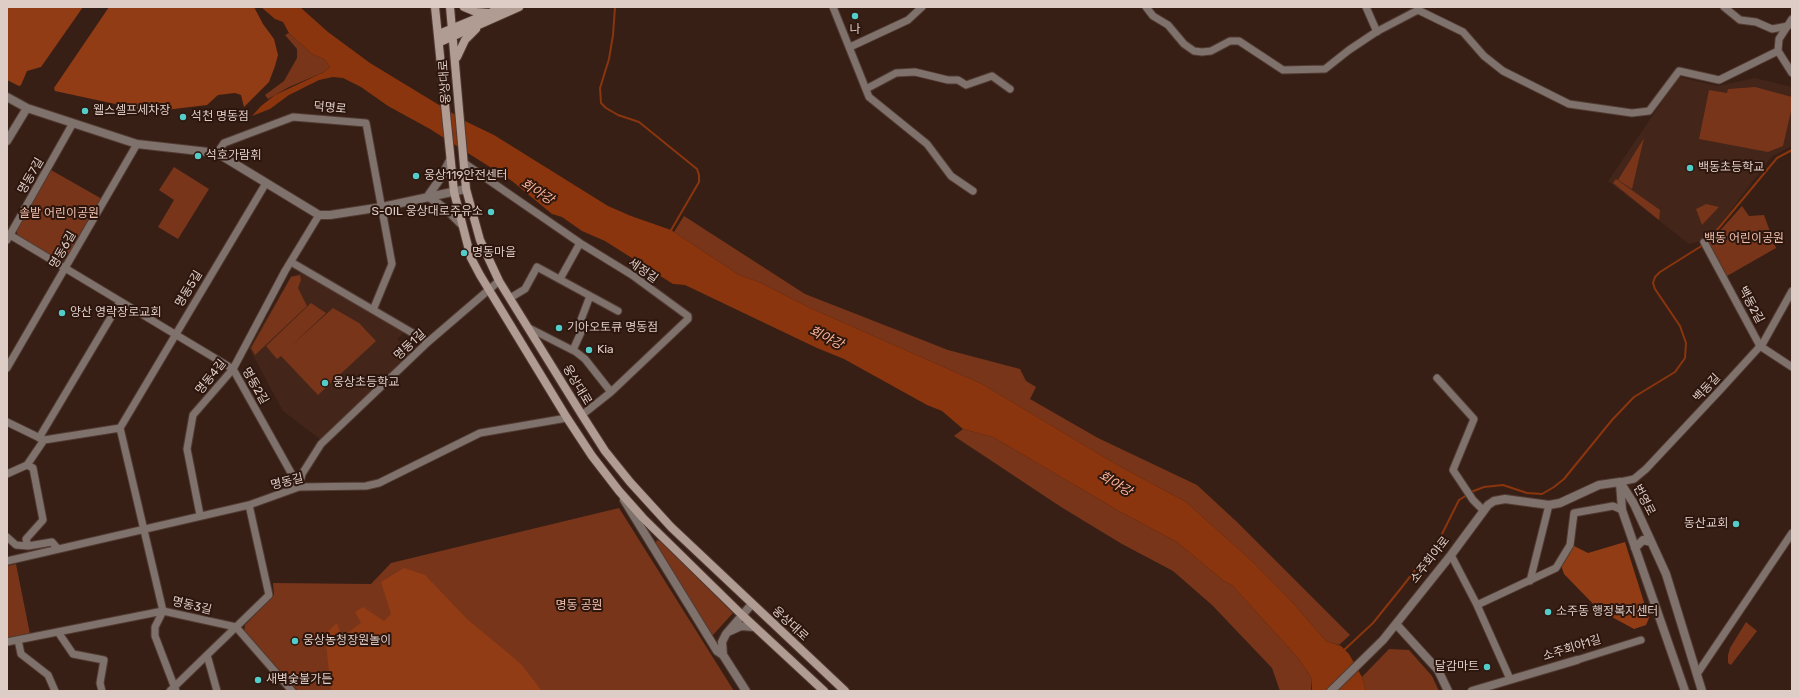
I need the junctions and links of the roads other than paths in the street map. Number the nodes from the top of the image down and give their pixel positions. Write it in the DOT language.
graph roads {
  1 [pos="435,7"];
  2 [pos="450,7"];
  3 [pos="464,7"];
  4 [pos="504,7"];
  5 [pos="520,7"];
  6 [pos="833,7"];
  7 [pos="922,7"];
  8 [pos="1146,7"];
  9 [pos="1366,7"];
  10 [pos="1724,7"];
  11 [pos="490,17"];
  12 [pos="1790,22"];
  13 [pos="453,32"];
  14 [pos="1377,32"];
  15 [pos="439,38"];
  16 [pos="850,47"];
  17 [pos="1778,51"];
  18 [pos="455,62"];
  19 [pos="1792,73"];
  20 [pos="866,89"];
  21 [pos="1010,89"];
  22 [pos="7,97"];
  23 [pos="27,108"];
  24 [pos="73,123"];
  25 [pos="7,142"];
  26 [pos="137,144"];
  27 [pos="217,153"];
  28 [pos="449,162"];
  29 [pos="464,163"];
  30 [pos="266,183"];
  31 [pos="466,189"];
  32 [pos="973,191"];
  33 [pos="454,192"];
  34 [pos="428,196"];
  35 [pos="382,207"];
  36 [pos="319,215"];
  37 [pos="461,224"];
  38 [pos="8,238"];
  39 [pos="580,242"];
  40 [pos="1704,242"];
  41 [pos="291,262"];
  42 [pos="65,268"];
  43 [pos="560,279"];
  44 [pos="499,281"];
  45 [pos="488,290"];
  46 [pos="1792,291"];
  47 [pos="590,296"];
  48 [pos="510,298"];
  49 [pos="1789,298"];
  50 [pos="120,302"];
  51 [pos="373,310"];
  52 [pos="618,311"];
  53 [pos="529,328"];
  54 [pos="175,335"];
  55 [pos="428,342"];
  56 [pos="1760,346"];
  57 [pos="573,350"];
  58 [pos="1792,367"];
  59 [pos="7,368"];
  60 [pos="232,369"];
  61 [pos="1437,378"];
  62 [pos="611,392"];
  63 [pos="582,415"];
  64 [pos="567,418"];
  65 [pos="7,422"];
  66 [pos="120,428"];
  67 [pos="41,439"];
  68 [pos="27,465"];
  69 [pos="7,474"];
  70 [pos="1620,482"];
  71 [pos="299,487"];
  72 [pos="619,491"];
  73 [pos="249,505"];
  74 [pos="1549,505"];
  75 [pos="1483,510"];
  76 [pos="1622,510"];
  77 [pos="200,515"];
  78 [pos="144,528"];
  79 [pos="1792,533"];
  80 [pos="7,537"];
  81 [pos="1651,542"];
  82 [pos="28,546"];
  83 [pos="1635,548"];
  84 [pos="58,549"];
  85 [pos="1451,555"];
  86 [pos="7,561"];
  87 [pos="1530,581"];
  88 [pos="751,605"];
  89 [pos="1477,605"];
  90 [pos="163,611"];
  91 [pos="742,615"];
  92 [pos="1396,624"];
  93 [pos="236,627"];
  94 [pos="754,627"];
  95 [pos="58,632"];
  96 [pos="726,634"];
  97 [pos="18,640"];
  98 [pos="1641,640"];
  99 [pos="7,642"];
  100 [pos="207,654"];
  101 [pos="723,655"];
  102 [pos="1577,660"];
  103 [pos="1697,674"];
  104 [pos="1510,680"];
  105 [pos="174,689"];
  106 [pos="55,691"];
  107 [pos="102,691"];
  108 [pos="217,691"];
  109 [pos="292,691"];
  110 [pos="746,691"];
  111 [pos="824,691"];
  112 [pos="845,691"];
  113 [pos="1331,691"];
  114 [pos="1448,691"];
  115 [pos="1472,691"];
  116 [pos="1685,691"];
  117 [pos="1702,691"];
  1 -- 15 [label="main road, 웅상대로"];
  2 -- 13 [label="main road, 웅상대로"];
  3 -- 11 [label="main road"];
  4 -- 11 [label="main road"];
  5 -- 11 [label="main road"];
  6 -- 16 [label="street"];
  7 -- 16 [label="street"];
  8 -- 14 [label="street"];
  9 -- 14 [label="street"];
  10 -- 12 [label="street"];
  11 -- 13 [label="main road"];
  11 -- 18 [label="main road"];
  12 -- 17 [label="street"];
  13 -- 15 [label="main road"];
  13 -- 18 [label="main road, 웅상대로"];
  14 -- 17 [label="street"];
  15 -- 28 [label="main road, 웅상대로"];
  16 -- 20 [label="street"];
  17 -- 19 [label="street"];
  18 -- 29 [label="main road, 웅상대로"];
  20 -- 21 [label="street"];
  20 -- 32 [label="street"];
  22 -- 23 [label="street"];
  23 -- 24 [label="street"];
  23 -- 25 [label="street"];
  24 -- 26 [label="street"];
  24 -- 38 [label="street, 명동7길"];
  26 -- 27 [label="street"];
  26 -- 42 [label="street, 명동6길"];
  27 -- 30 [label="street"];
  27 -- 35 [label="street, 덕명로"];
  28 -- 33 [label="main road, 웅상대로"];
  28 -- 34 [label="street"];
  29 -- 31 [label="main road, 웅상대로"];
  29 -- 39 [label="street, 세정길"];
  30 -- 36 [label="street"];
  30 -- 54 [label="street, 명동5길"];
  31 -- 33 [label="street"];
  31 -- 44 [label="main road, 웅상대로"];
  33 -- 34 [label="street"];
  33 -- 37 [label="main road, 웅상대로"];
  34 -- 35 [label="street"];
  34 -- 37 [label="street"];
  35 -- 36 [label="street"];
  35 -- 51 [label="street, 덕명로"];
  36 -- 41 [label="street, 명동4길"];
  37 -- 45 [label="main road, 웅상대로"];
  38 -- 42 [label="street, 명동2길"];
  39 -- 43 [label="street"];
  39 -- 62 [label="street, 세정길"];
  40 -- 56 [label="street, 백동2길"];
  41 -- 51 [label="street"];
  41 -- 60 [label="street, 명동4길"];
  42 -- 50 [label="street, 명동2길"];
  42 -- 59 [label="street, 명동6길"];
  43 -- 47 [label="street"];
  43 -- 48 [label="street"];
  44 -- 45 [label="street, 명동1길"];
  44 -- 48 [label="main road, 웅상대로"];
  45 -- 55 [label="street, 명동1길"];
  45 -- 64 [label="main road, 웅상대로"];
  46 -- 49 [label="street, 백동길"];
  47 -- 52 [label="street"];
  47 -- 57 [label="street"];
  48 -- 53 [label="main road, 웅상대로"];
  49 -- 56 [label="street, 백동길"];
  50 -- 54 [label="street, 명동2길"];
  50 -- 67 [label="street"];
  51 -- 55 [label="street"];
  53 -- 57 [label="street"];
  53 -- 63 [label="main road, 웅상대로"];
  54 -- 60 [label="street, 명동2길"];
  54 -- 66 [label="street, 명동5길"];
  55 -- 71 [label="street, 명동1길"];
  56 -- 58 [label="street, 백동2길"];
  56 -- 70 [label="street, 백동길"];
  57 -- 62 [label="street"];
  60 -- 71 [label="street, 명동2길"];
  60 -- 77 [label="street, 명동4길"];
  61 -- 75 [label="street"];
  62 -- 63 [label="street, 세정길"];
  63 -- 88 [label="main road, 웅상대로"];
  64 -- 71 [label="street, 명동길"];
  64 -- 72 [label="main road, 웅상대로"];
  65 -- 67 [label="street"];
  66 -- 67 [label="street"];
  66 -- 78 [label="street"];
  67 -- 68 [label="street"];
  68 -- 69 [label="street"];
  68 -- 82 [label="street"];
  70 -- 74 [label="street, 소주회야로"];
  70 -- 76 [label="street, 번영로"];
  70 -- 81 [label="street, 번영로"];
  71 -- 73 [label="street, 명동길"];
  72 -- 91 [label="main road, 웅상대로"];
  72 -- 101 [label="street"];
  73 -- 77 [label="street, 명동길"];
  73 -- 93 [label="street"];
  74 -- 75 [label="street, 소주회야로"];
  74 -- 87 [label="street"];
  75 -- 85 [label="street, 소주회야로"];
  76 -- 83 [label="street, 번영로"];
  76 -- 87 [label="street"];
  77 -- 78 [label="street, 명동길"];
  78 -- 84 [label="street, 명동길"];
  78 -- 90 [label="street"];
  79 -- 103 [label="street"];
  80 -- 82 [label="street"];
  81 -- 83 [label="street"];
  81 -- 103 [label="street, 번영로"];
  82 -- 84 [label="street"];
  83 -- 116 [label="street, 번영로"];
  84 -- 86 [label="street, 명동길"];
  85 -- 89 [label="street"];
  85 -- 92 [label="street, 소주회야로"];
  87 -- 89 [label="street"];
  88 -- 91 [label="street"];
  88 -- 112 [label="main road, 웅상대로"];
  89 -- 104 [label="street"];
  90 -- 93 [label="street, 명동3길"];
  90 -- 95 [label="street, 명동3길"];
  90 -- 105 [label="street"];
  91 -- 94 [label="main road, 웅상대로"];
  91 -- 96 [label="street"];
  92 -- 113 [label="street, 소주회야로"];
  92 -- 114 [label="street"];
  93 -- 100 [label="street"];
  93 -- 109 [label="street"];
  94 -- 96 [label="street"];
  94 -- 111 [label="main road, 웅상대로"];
  95 -- 97 [label="street, 명동3길"];
  95 -- 107 [label="street"];
  96 -- 101 [label="street"];
  97 -- 99 [label="street, 명동3길"];
  97 -- 106 [label="street"];
  98 -- 102 [label="street, 소주회야1길"];
  100 -- 105 [label="street"];
  100 -- 108 [label="street"];
  101 -- 110 [label="street"];
  102 -- 104 [label="street, 소주회야1길"];
  103 -- 117 [label="street, 번영로"];
  104 -- 115 [label="street, 소주회야1길"];
}
